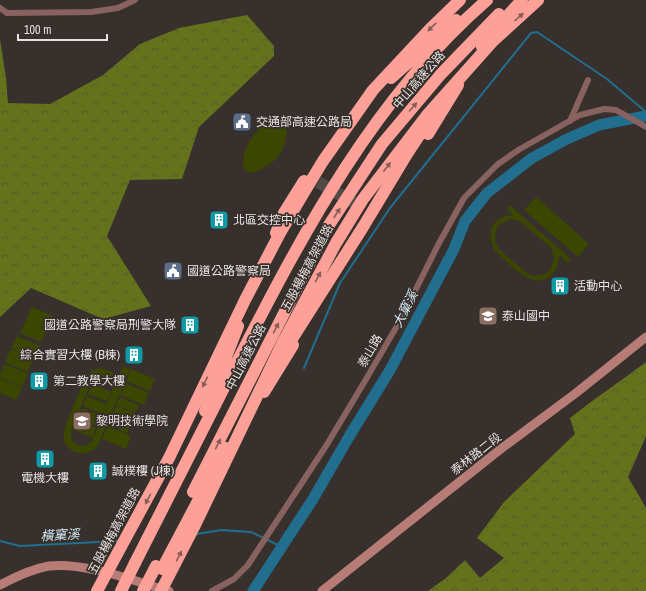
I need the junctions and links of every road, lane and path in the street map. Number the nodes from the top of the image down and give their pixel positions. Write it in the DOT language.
graph roads {
  1 [pos="135,0"];
  2 [pos="460,0"];
  3 [pos="482,0"];
  4 [pos="487,0"];
  5 [pos="514,0"];
  6 [pos="522,0"];
  7 [pos="538,0"];
  8 [pos="0,8"];
  9 [pos="482,46"];
  10 [pos="588,80"];
  11 [pos="570,121"];
  12 [pos="646,127"];
  13 [pos="356,204"];
  14 [pos="371,213"];
  15 [pos="646,337"];
  16 [pos="185,466"];
  17 [pos="189,516"];
  18 [pos="159,567"];
  19 [pos="106,573"];
  20 [pos="0,585"];
  21 [pos="324,590"];
  22 [pos="96,591"];
  23 [pos="121,591"];
  24 [pos="144,591"];
  25 [pos="150,591"];
  26 [pos="161,591"];
  27 [pos="169,591"];
  28 [pos="212,591"];
  1 -- 8 [label="street"];
  2 -- 22 [label="highway, 五股楊梅高架道路, one-way, bridge"];
  3 -- 16 [label="highway"];
  4 -- 16 [label="highway, 中山高速公路"];
  18 -- 5 [label="highway, 中山高速公路, one-way"];
  6 -- 9 [label="highway"];
  26 -- 7 [label="highway, 五股楊梅高架道路, one-way, bridge"];
  9 -- 14 [label="highway"];
  9 -- 17 [label="highway"];
  10 -- 11 [label="street"];
  11 -- 12 [label="street, 泰山路"];
  11 -- 28 [label="street, 泰山路"];
  13 -- 14 [label="highway"];
  14 -- 17 [label="highway"];
  15 -- 21 [label="main road, 泰林路二段"];
  16 -- 23 [label="highway, 中山高速公路, bridge"];
  17 -- 18 [label="highway"];
  18 -- 24 [label="highway, 中山高速公路, bridge"];
  18 -- 25 [label="highway"];
  19 -- 20 [label="main road"];
  19 -- 22 [label="main road"];
  19 -- 27 [label="main road"];
}
